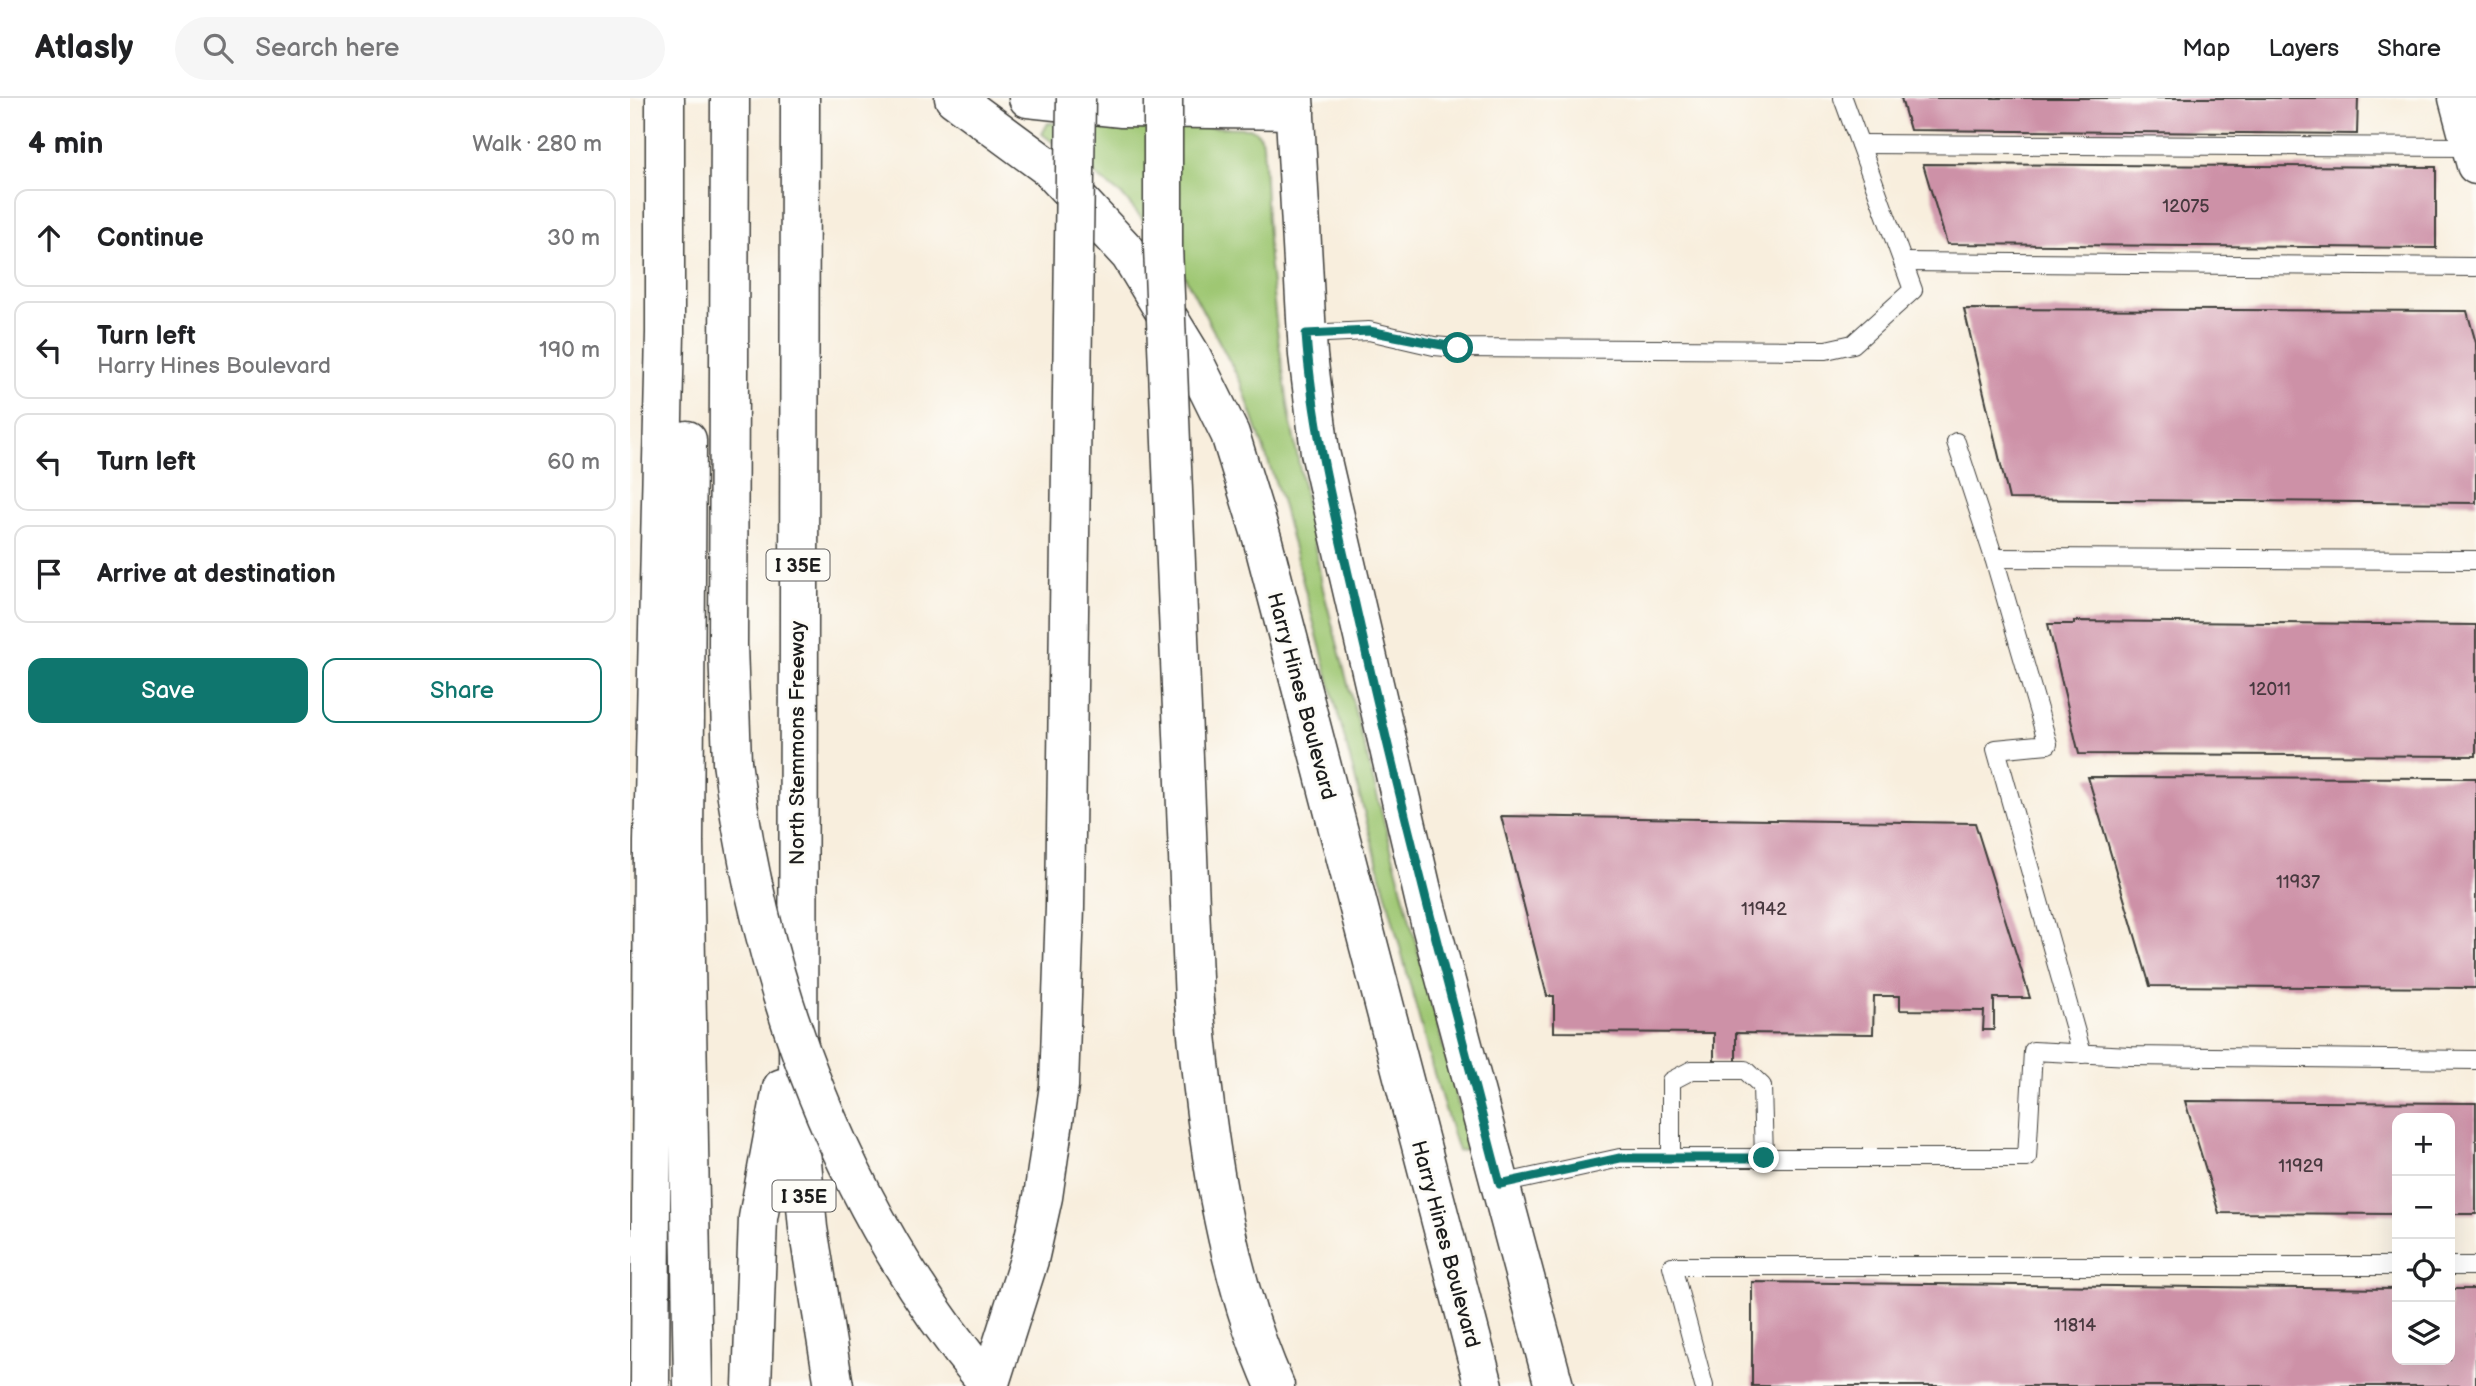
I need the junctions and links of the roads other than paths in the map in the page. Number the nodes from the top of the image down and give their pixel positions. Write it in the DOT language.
graph roads {
  1 [pos="665,98"];
  2 [pos="691,98"];
  3 [pos="730,98"];
  4 [pos="954,98"];
  5 [pos="1028,98"];
  6 [pos="1076,98"];
  7 [pos="1163,98"];
  8 [pos="1843,98"];
  9 [pos="2458,98"];
  10 [pos="1294,104"];
  11 [pos="800,112"];
  12 [pos="1860,144"];
  13 [pos="2474,156"];
  14 [pos="1903,262"];
  15 [pos="2476,267"];
  16 [pos="1306,334"];
  17 [pos="1956,442"];
  18 [pos="1994,558"];
  19 [pos="2476,560"];
  20 [pos="798,1003"];
  21 [pos="2082,1054"];
  22 [pos="2476,1060"];
  23 [pos="1671,1158"];
  24 [pos="1764,1158"];
  25 [pos="1500,1184"];
  26 [pos="2392,1266"];
  27 [pos="2455,1266"];
  28 [pos="2476,1266"];
  29 [pos="650,1386"];
  30 [pos="692,1386"];
  31 [pos="752,1386"];
  32 [pos="834,1386"];
  33 [pos="990,1386"];
  34 [pos="1275,1386"];
  35 [pos="1484,1386"];
  36 [pos="1554,1386"];
  37 [pos="1704,1386"];
  1 -- 29 [label="main road"];
  2 -- 30 [label="main road"];
  3 -- 33 [label="main road, bridge"];
  4 -- 35 [label="main road, Harry Hines Boulevard"];
  5 -- 10 [label="main road"];
  6 -- 33 [label="main road, bridge"];
  7 -- 34 [label="main road, bridge"];
  8 -- 12 [label="lane"];
  9 -- 13 [label="main road"];
  10 -- 16 [label="main road"];
  11 -- 20 [label="main road, North Stemmons Freeway / I 35E"];
  12 -- 13 [label="lane"];
  12 -- 14 [label="lane"];
  14 -- 15 [label="lane"];
  14 -- 16 [label="lane"];
  16 -- 25 [label="main road"];
  17 -- 18 [label="lane"];
  18 -- 19 [label="lane"];
  18 -- 21 [label="lane"];
  20 -- 31 [label="main road"];
  20 -- 32 [label="main road, North Stemmons Freeway / I 35E"];
  21 -- 22 [label="lane"];
  21 -- 24 [label="lane"];
  23 -- 24 [label="lane"];
  23 -- 24 [label="lane"];
  23 -- 25 [label="lane"];
  25 -- 36 [label="main road"];
  26 -- 37 [label="lane"];
  27 -- 28 [label="lane"];
}
